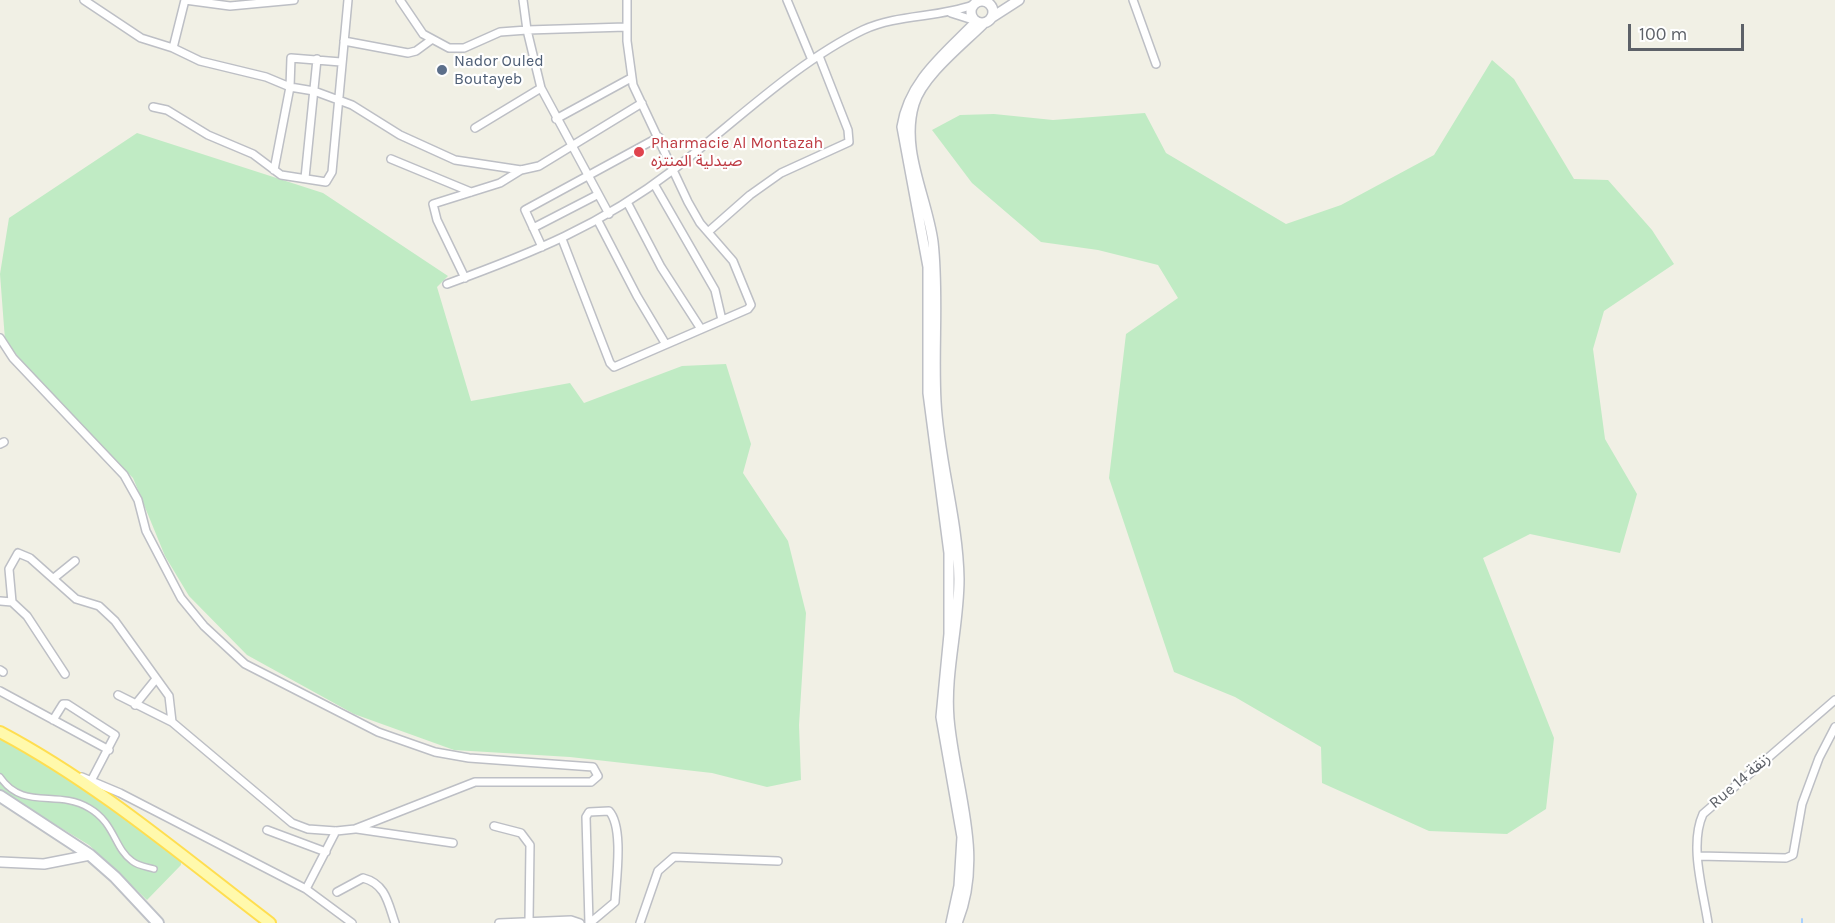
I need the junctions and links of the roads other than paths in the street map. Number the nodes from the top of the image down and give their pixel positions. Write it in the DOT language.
graph roads {
  1 [pos="84,0"];
  2 [pos="185,0"];
  3 [pos="294,0"];
  4 [pos="348,0"];
  5 [pos="400,0"];
  6 [pos="523,0"];
  7 [pos="627,0"];
  8 [pos="788,0"];
  9 [pos="1019,0"];
  10 [pos="1133,0"];
  11 [pos="197,1"];
  12 [pos="989,1"];
  13 [pos="973,5"];
  14 [pos="949,12"];
  15 [pos="981,21"];
  16 [pos="626,27"];
  17 [pos="527,30"];
  18 [pos="431,40"];
  19 [pos="344,41"];
  20 [pos="173,48"];
  21 [pos="816,58"];
  22 [pos="317,59"];
  23 [pos="341,62"];
  24 [pos="1156,64"];
  25 [pos="631,78"];
  26 [pos="290,87"];
  27 [pos="541,88"];
  28 [pos="314,91"];
  29 [pos="338,101"];
  30 [pos="642,103"];
  31 [pos="153,107"];
  32 [pos="556,119"];
  33 [pos="475,128"];
  34 [pos="659,137"];
  35 [pos="571,146"];
  36 [pos="391,159"];
  37 [pos="274,170"];
  38 [pos="673,170"];
  39 [pos="521,171"];
  40 [pos="588,176"];
  41 [pos="305,178"];
  42 [pos="654,184"];
  43 [pos="471,192"];
  44 [pos="597,195"];
  45 [pos="627,202"];
  46 [pos="609,214"];
  47 [pos="598,221"];
  48 [pos="533,228"];
  49 [pos="708,232"];
  50 [pos="562,239"];
  51 [pos="542,247"];
  52 [pos="465,278"];
  53 [pos="447,284"];
  54 [pos="722,320"];
  55 [pos="701,330"];
  56 [pos="0,338"];
  57 [pos="665,343"];
  58 [pos="75,561"];
  59 [pos="54,578"];
  60 [pos="0,601"];
  61 [pos="12,602"];
  62 [pos="64,674"];
  63 [pos="156,679"];
  64 [pos="0,691"];
  65 [pos="118,695"];
  66 [pos="1835,700"];
  67 [pos="135,705"];
  68 [pos="53,720"];
  69 [pos="172,722"];
  70 [pos="1835,728"];
  71 [pos="0,732"];
  72 [pos="109,750"];
  73 [pos="68,771"];
  74 [pos="0,777"];
  75 [pos="91,781"];
  76 [pos="0,797"];
  77 [pos="494,826"];
  78 [pos="355,829"];
  79 [pos="267,830"];
  80 [pos="336,831"];
  81 [pos="453,843"];
  82 [pos="326,852"];
  83 [pos="90,855"];
  84 [pos="1698,856"];
  85 [pos="778,861"];
  86 [pos="0,862"];
  87 [pos="154,869"];
  88 [pos="306,889"];
  89 [pos="337,892"];
  90 [pos="529,921"];
  91 [pos="158,923"];
  92 [pos="270,923"];
  93 [pos="352,923"];
  94 [pos="395,923"];
  95 [pos="499,923"];
  96 [pos="580,923"];
  97 [pos="589,923"];
  98 [pos="640,923"];
  99 [pos="951,923"];
  100 [pos="957,923"];
  101 [pos="1708,923"];
  1 -- 20 [label="street"];
  2 -- 11 [label="street"];
  2 -- 20 [label="street"];
  3 -- 11 [label="street"];
  4 -- 19 [label="street"];
  5 -- 18 [label="street"];
  6 -- 17 [label="street"];
  7 -- 16 [label="street"];
  8 -- 21 [label="street"];
  9 -- 15 [label="street"];
  10 -- 24 [label="street"];
  12 -- 13 [label="street"];
  12 -- 15 [label="street"];
  13 -- 14 [label="street"];
  13 -- 15 [label="street"];
  14 -- 15 [label="street"];
  14 -- 21 [label="street"];
  15 -- 99 [label="street"];
  15 -- 100 [label="street"];
  16 -- 17 [label="street"];
  16 -- 25 [label="street"];
  17 -- 18 [label="street"];
  17 -- 27 [label="street"];
  18 -- 19 [label="street"];
  19 -- 23 [label="street"];
  20 -- 26 [label="street"];
  21 -- 38 [label="street"];
  21 -- 49 [label="street"];
  22 -- 23 [label="street"];
  22 -- 26 [label="street"];
  22 -- 28 [label="street"];
  23 -- 29 [label="street"];
  25 -- 30 [label="street"];
  25 -- 32 [label="street"];
  26 -- 28 [label="street"];
  26 -- 37 [label="street"];
  27 -- 32 [label="street"];
  27 -- 33 [label="street"];
  28 -- 29 [label="street"];
  28 -- 41 [label="street"];
  29 -- 39 [label="street"];
  29 -- 41 [label="street"];
  30 -- 34 [label="street"];
  30 -- 35 [label="street"];
  31 -- 37 [label="street"];
  32 -- 35 [label="street"];
  34 -- 38 [label="street"];
  34 -- 40 [label="street"];
  35 -- 39 [label="street"];
  35 -- 40 [label="street"];
  36 -- 43 [label="street"];
  37 -- 41 [label="street"];
  38 -- 42 [label="street"];
  38 -- 49 [label="street"];
  39 -- 43 [label="street"];
  40 -- 44 [label="street"];
  40 -- 48 [label="street"];
  42 -- 45 [label="street"];
  42 -- 54 [label="street"];
  43 -- 52 [label="street"];
  44 -- 46 [label="street"];
  44 -- 48 [label="street"];
  45 -- 46 [label="street"];
  45 -- 55 [label="street"];
  46 -- 47 [label="street"];
  47 -- 50 [label="street"];
  47 -- 57 [label="street"];
  48 -- 51 [label="street"];
  49 -- 54 [label="street"];
  50 -- 51 [label="street"];
  50 -- 57 [label="street"];
  51 -- 52 [label="street"];
  52 -- 53 [label="street"];
  54 -- 55 [label="street"];
  55 -- 57 [label="street"];
  56 -- 78 [label="street"];
  58 -- 59 [label="street"];
  59 -- 61 [label="street"];
  59 -- 63 [label="street"];
  60 -- 61 [label="street"];
  61 -- 62 [label="street"];
  63 -- 67 [label="street"];
  63 -- 69 [label="street"];
  64 -- 68 [label="street"];
  65 -- 67 [label="street"];
  66 -- 84 [label="street, Rue 14 زنقة"];
  67 -- 69 [label="street"];
  68 -- 72 [label="street"];
  68 -- 72 [label="street"];
  69 -- 80 [label="street"];
  70 -- 84 [label="street"];
  71 -- 73 [label="main road"];
  72 -- 75 [label="street"];
  73 -- 75 [label="street"];
  73 -- 92 [label="main road"];
  74 -- 87 [label="street"];
  75 -- 88 [label="street"];
  76 -- 83 [label="main road"];
  77 -- 90 [label="street"];
  78 -- 80 [label="street"];
  78 -- 81 [label="street"];
  79 -- 82 [label="street"];
  80 -- 82 [label="street"];
  82 -- 88 [label="street"];
  83 -- 86 [label="street"];
  83 -- 91 [label="main road"];
  84 -- 101 [label="street, Rue 14 زنقة"];
  85 -- 98 [label="street"];
  88 -- 93 [label="street"];
  89 -- 94 [label="street"];
  90 -- 95 [label="street"];
  90 -- 96 [label="street"];
  97 -- 97 [label="street"];
}
